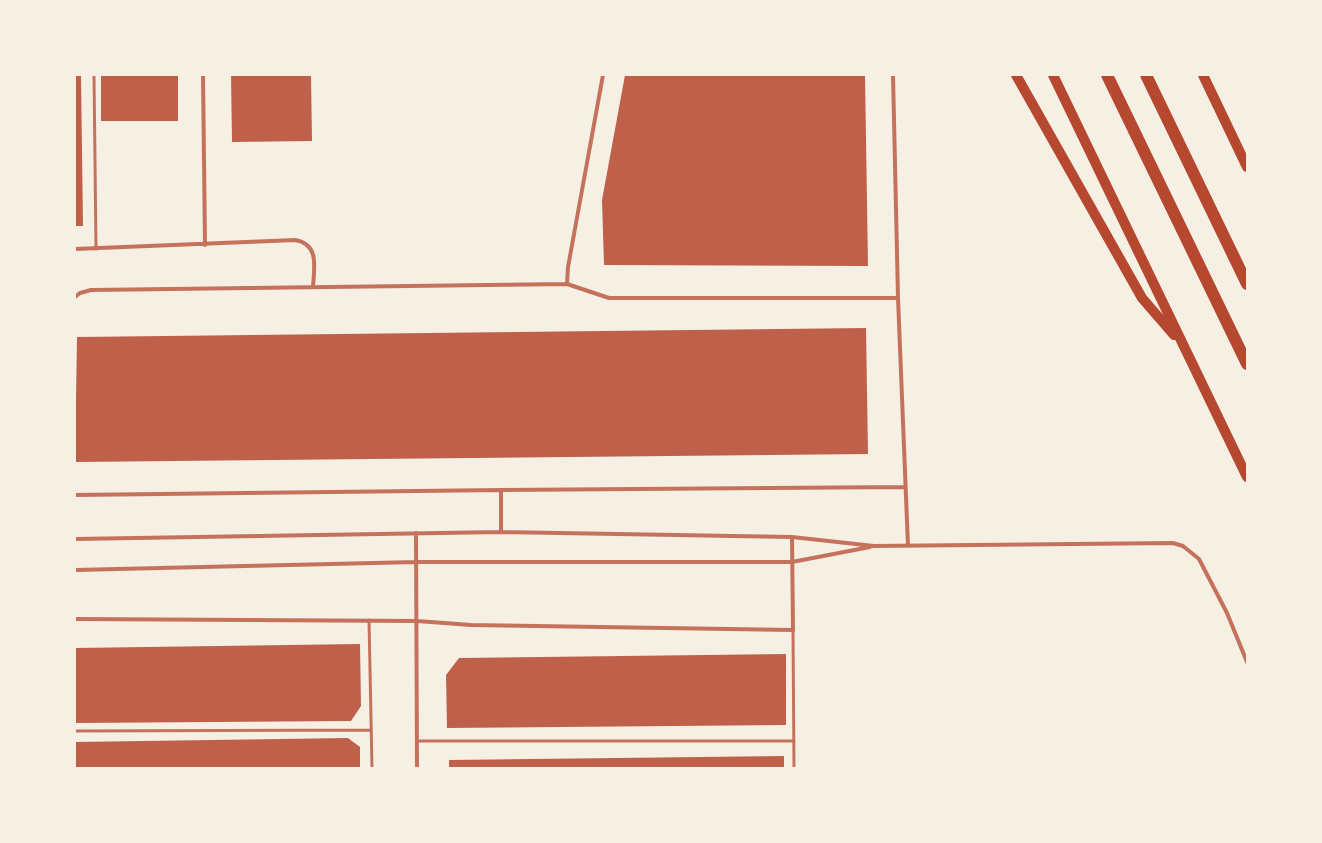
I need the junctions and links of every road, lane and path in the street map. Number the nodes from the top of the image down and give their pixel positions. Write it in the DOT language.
graph roads {
  1 [pos="94,75"];
  2 [pos="203,75"];
  3 [pos="603,75"];
  4 [pos="893,75"];
  5 [pos="1016,75"];
  6 [pos="1053,75"];
  7 [pos="1107,75"];
  8 [pos="1146,75"];
  9 [pos="1203,75"];
  10 [pos="1247,166"];
  11 [pos="205,245"];
  12 [pos="75,249"];
  13 [pos="96,249"];
  14 [pos="567,284"];
  15 [pos="1247,284"];
  16 [pos="313,287"];
  17 [pos="75,297"];
  18 [pos="898,298"];
  19 [pos="1181,343"];
  20 [pos="1247,364"];
  21 [pos="1247,477"];
  22 [pos="905,487"];
  23 [pos="501,490"];
  24 [pos="75,495"];
  25 [pos="501,532"];
  26 [pos="416,533"];
  27 [pos="792,537"];
  28 [pos="75,539"];
  29 [pos="874,546"];
  30 [pos="908,546"];
  31 [pos="416,562"];
  32 [pos="792,562"];
  33 [pos="75,570"];
  34 [pos="75,619"];
  35 [pos="369,620"];
  36 [pos="417,621"];
  37 [pos="793,630"];
  38 [pos="1247,662"];
  39 [pos="371,730"];
  40 [pos="75,731"];
  41 [pos="417,741"];
  42 [pos="794,741"];
  43 [pos="372,768"];
  44 [pos="417,768"];
  45 [pos="794,768"];
  1 -- 13 [label="lane"];
  2 -- 11 [label="street"];
  3 -- 14 [label="street"];
  4 -- 18 [label="street"];
  5 -- 19 [label="main road"];
  6 -- 19 [label="main road"];
  7 -- 20 [label="highway"];
  8 -- 15 [label="highway"];
  9 -- 10 [label="main road"];
  11 -- 13 [label="street"];
  11 -- 16 [label="street"];
  12 -- 13 [label="street"];
  14 -- 16 [label="street"];
  14 -- 18 [label="street"];
  16 -- 17 [label="street"];
  18 -- 22 [label="street"];
  19 -- 21 [label="main road"];
  22 -- 23 [label="street"];
  22 -- 30 [label="street"];
  23 -- 24 [label="street"];
  23 -- 25 [label="street"];
  25 -- 26 [label="street"];
  25 -- 27 [label="street"];
  26 -- 28 [label="street"];
  26 -- 31 [label="street"];
  27 -- 29 [label="street"];
  27 -- 32 [label="street"];
  29 -- 30 [label="street"];
  29 -- 32 [label="street"];
  30 -- 38 [label="street"];
  31 -- 32 [label="street"];
  31 -- 33 [label="street"];
  31 -- 36 [label="street"];
  32 -- 37 [label="street"];
  34 -- 35 [label="street"];
  35 -- 36 [label="street"];
  35 -- 39 [label="lane"];
  36 -- 37 [label="street"];
  36 -- 41 [label="street"];
  37 -- 42 [label="lane"];
  39 -- 40 [label="lane"];
  39 -- 43 [label="lane"];
  41 -- 42 [label="lane"];
  41 -- 44 [label="street"];
  42 -- 45 [label="lane"];
}
